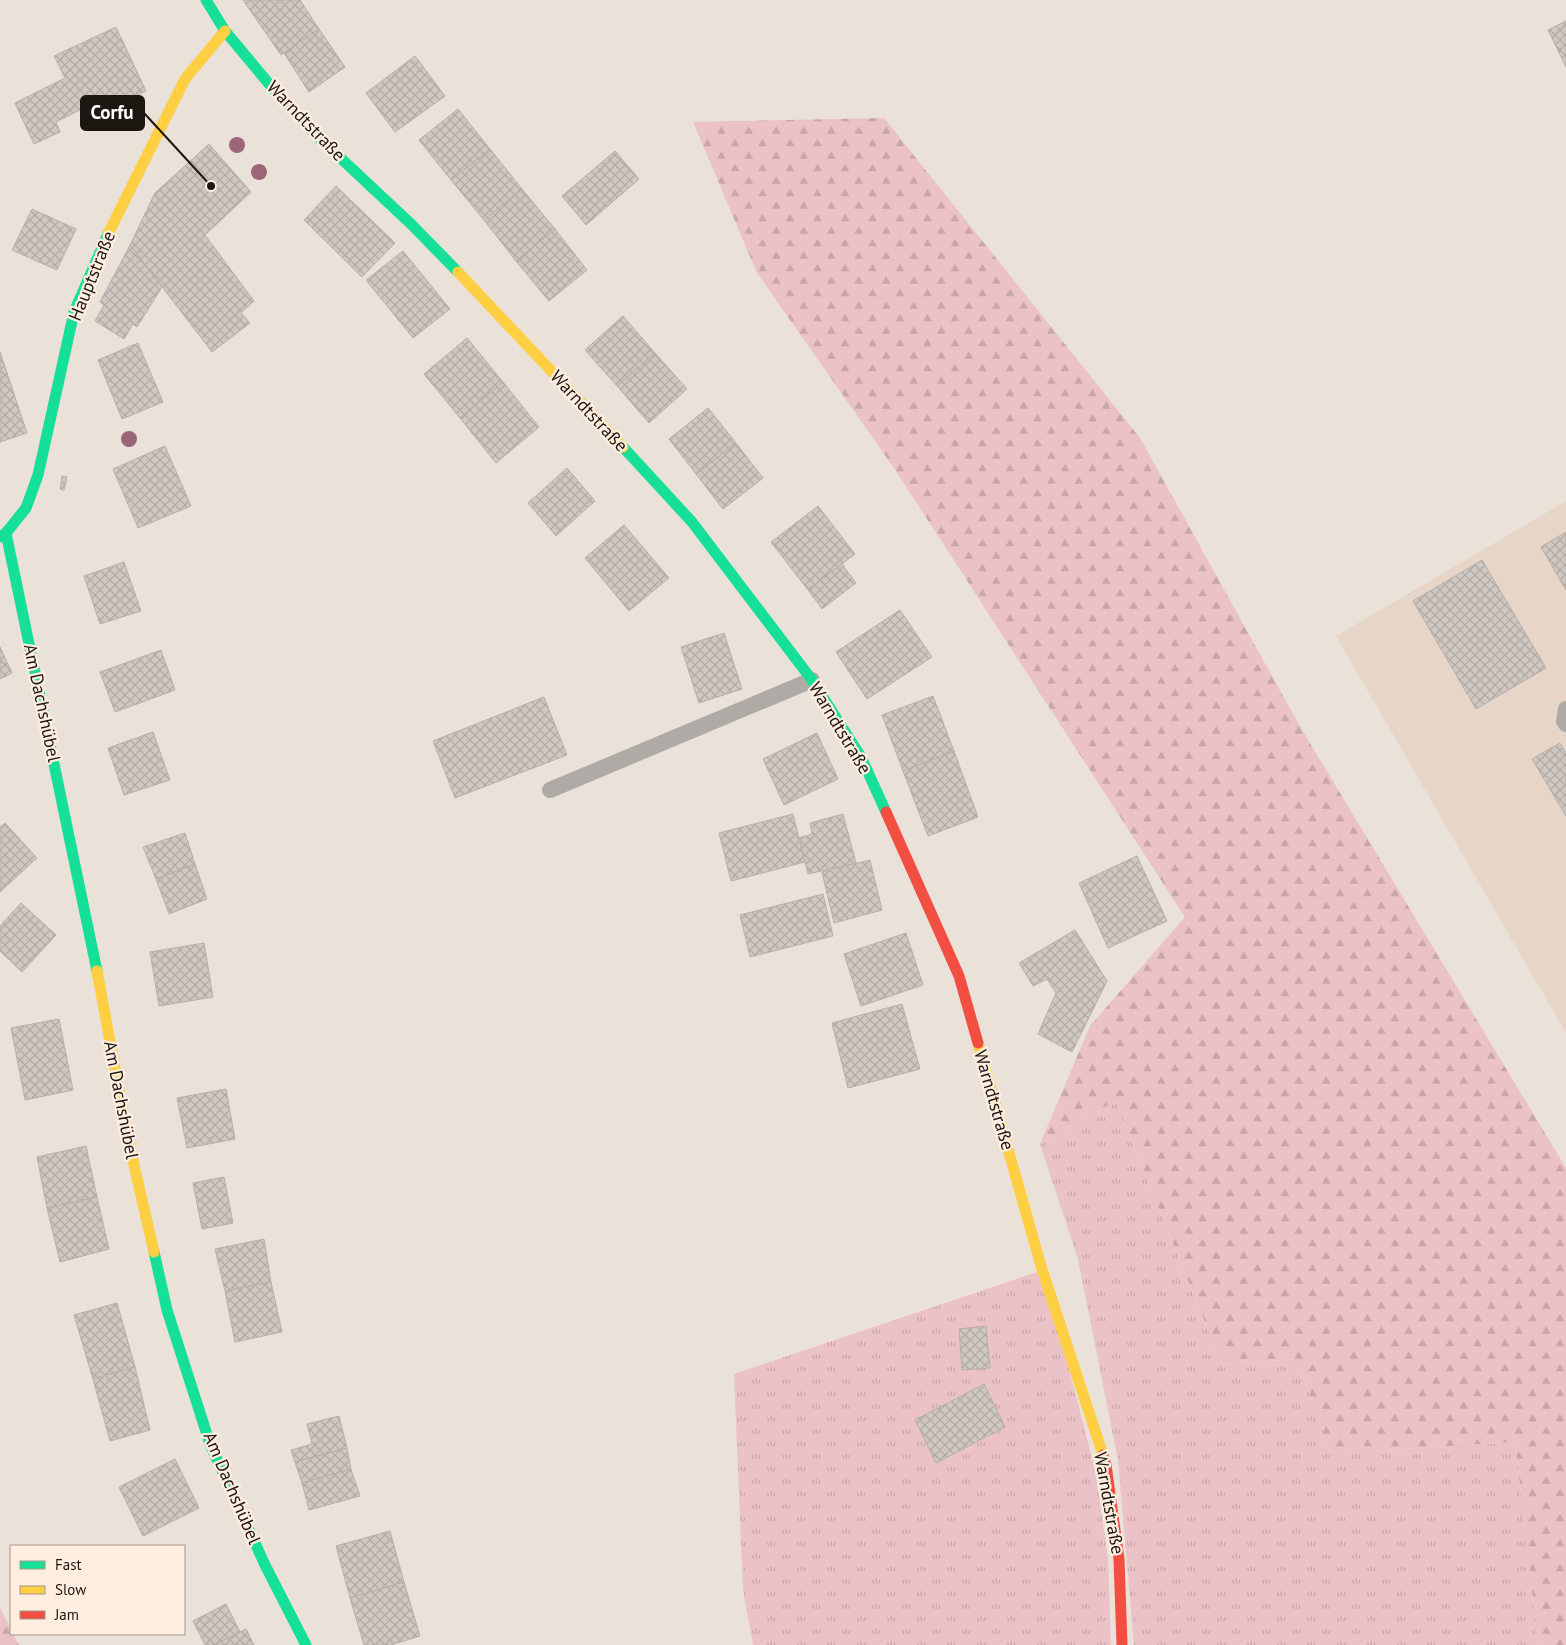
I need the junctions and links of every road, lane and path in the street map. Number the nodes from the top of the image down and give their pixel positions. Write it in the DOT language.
graph roads {
  1 [pos="206,0"];
  2 [pos="225,31"];
  3 [pos="3,535"];
  4 [pos="812,680"];
  5 [pos="1566,709"];
  6 [pos="1566,724"];
  7 [pos="550,790"];
  8 [pos="306,1645"];
  9 [pos="1122,1645"];
  1 -- 2 [label="main road, Warndtstraße"];
  2 -- 3 [label="main road, Hauptstraße"];
  2 -- 4 [label="main road, Warndtstraße"];
  3 -- 8 [label="main road, Am Dachshübel"];
  4 -- 7 [label="lane"];
  4 -- 9 [label="main road, Warndtstraße"];
  5 -- 6 [label="lane"];
}
